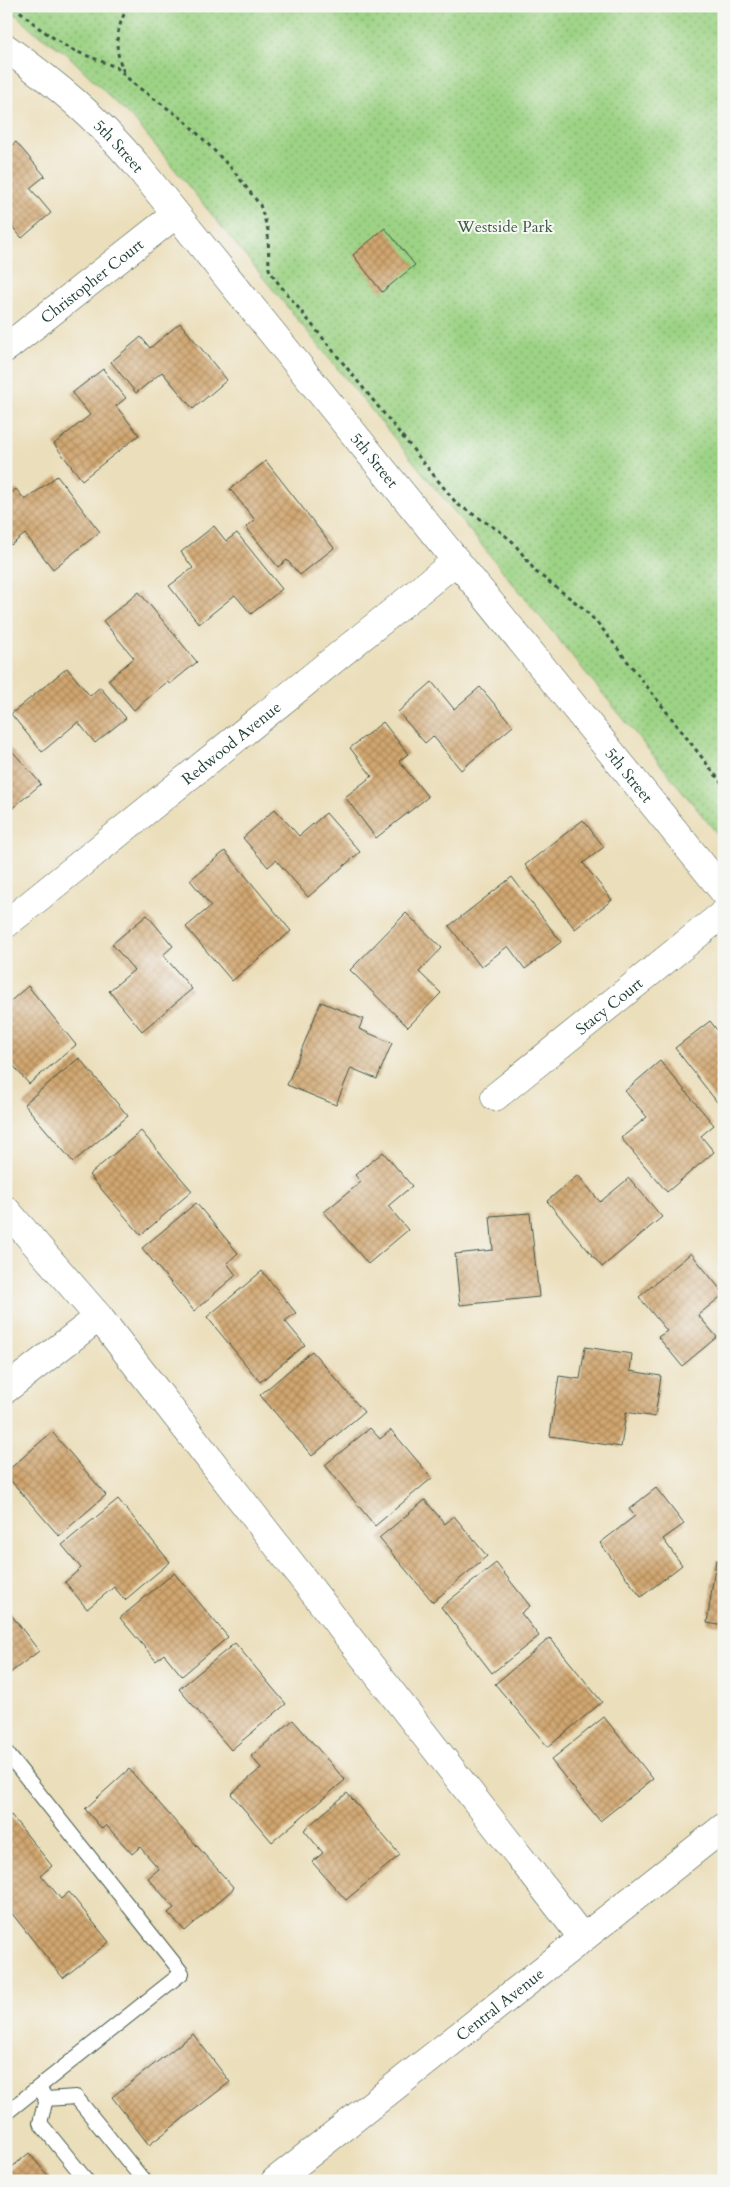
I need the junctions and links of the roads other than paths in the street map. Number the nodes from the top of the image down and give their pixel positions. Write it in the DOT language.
graph roads {
  1 [pos="6,48"];
  2 [pos="176,214"];
  3 [pos="6,348"];
  4 [pos="456,561"];
  5 [pos="724,892"];
  6 [pos="724,913"];
  7 [pos="6,924"];
  8 [pos="495,1097"];
  9 [pos="6,1210"];
  10 [pos="99,1317"];
  11 [pos="6,1389"];
  12 [pos="6,1752"];
  13 [pos="724,1827"];
  14 [pos="582,1937"];
  15 [pos="39,2087"];
  16 [pos="46,2099"];
  17 [pos="6,2113"];
  18 [pos="87,2181"];
  19 [pos="144,2181"];
  20 [pos="275,2181"];
  1 -- 2 [label="street, 5th Street"];
  2 -- 3 [label="street, Christopher Court"];
  2 -- 4 [label="street, 5th Street"];
  4 -- 5 [label="street, 5th Street"];
  4 -- 7 [label="street, Redwood Avenue"];
  6 -- 8 [label="street, Stacy Court"];
  9 -- 10 [label="street"];
  10 -- 11 [label="street"];
  10 -- 14 [label="street"];
  12 -- 15 [label="lane"];
  13 -- 14 [label="street, Central Avenue"];
  14 -- 20 [label="street, Central Avenue"];
  15 -- 16 [label="lane"];
  15 -- 17 [label="lane"];
  16 -- 18 [label="lane"];
  16 -- 19 [label="lane"];
}
